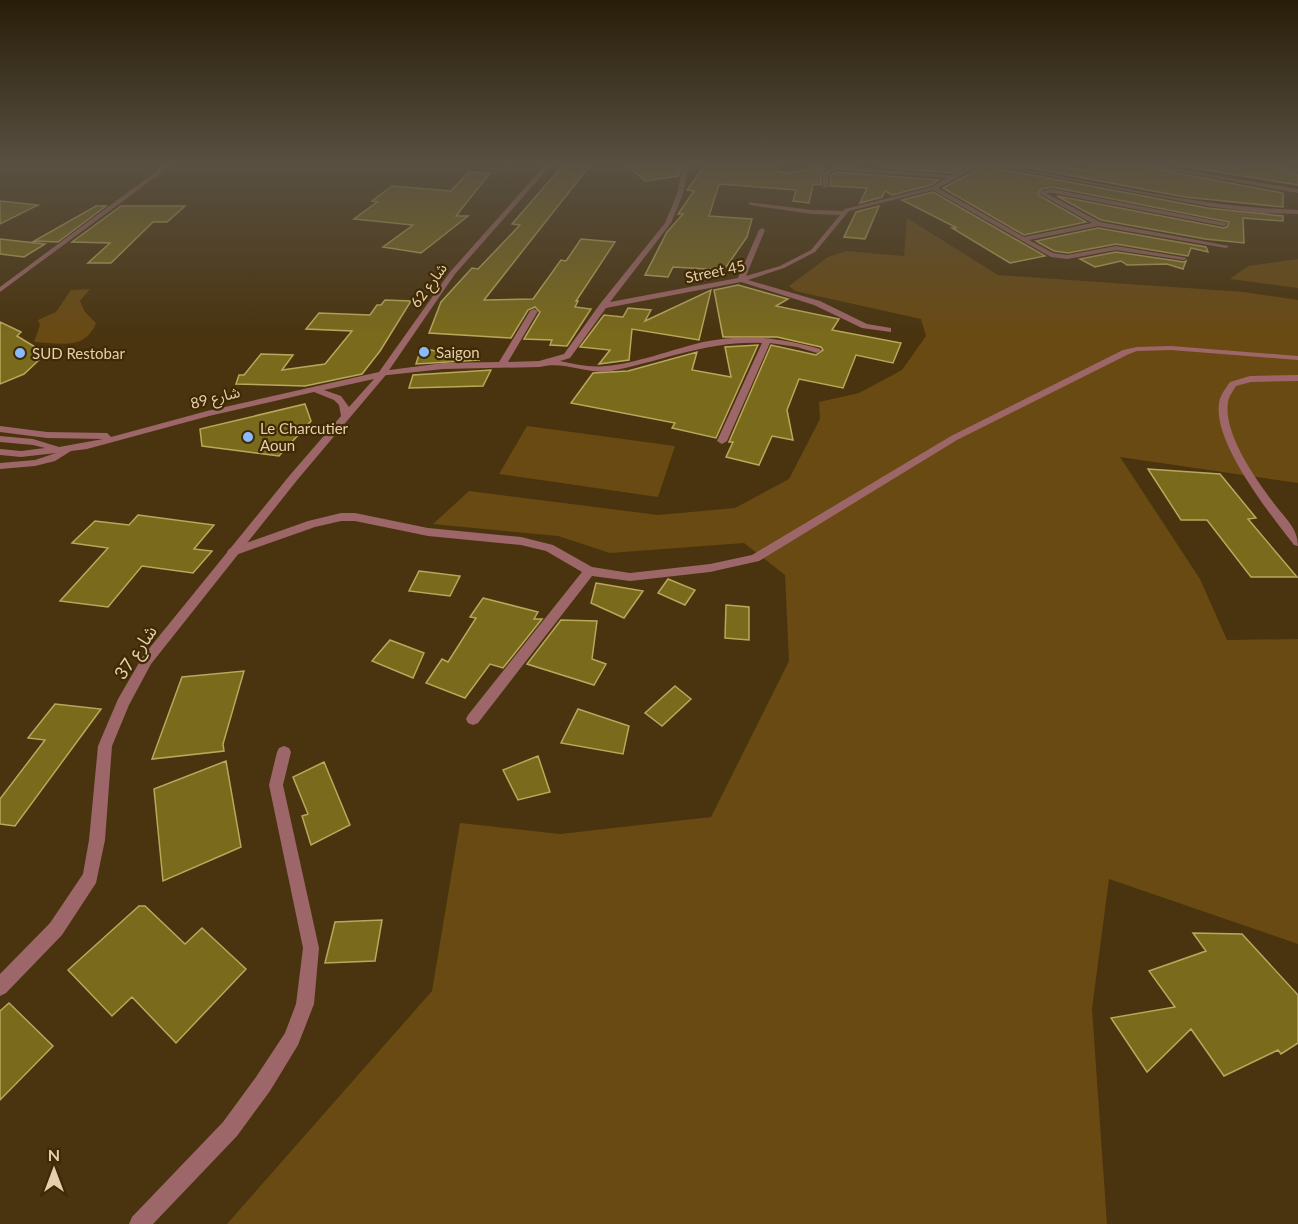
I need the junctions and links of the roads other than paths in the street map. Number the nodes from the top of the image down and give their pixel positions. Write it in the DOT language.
graph roads {
  1 [pos="93,221"];
  2 [pos="498,221"];
  3 [pos="669,221"];
  4 [pos="836,221"];
  5 [pos="991,221"];
  6 [pos="1093,221"];
  7 [pos="1205,221"];
  8 [pos="1098,224"];
  9 [pos="1224,225"];
  10 [pos="762,230"];
  11 [pos="1022,239"];
  12 [pos="1226,246"];
  13 [pos="1184,258"];
  14 [pos="741,280"];
  15 [pos="0,290"];
  16 [pos="603,306"];
  17 [pos="534,311"];
  18 [pos="888,330"];
  19 [pos="768,339"];
  20 [pos="817,351"];
  21 [pos="1298,358"];
  22 [pos="553,362"];
  23 [pos="502,365"];
  24 [pos="382,374"];
  25 [pos="1298,378"];
  26 [pos="314,390"];
  27 [pos="346,416"];
  28 [pos="0,429"];
  29 [pos="126,436"];
  30 [pos="0,439"];
  31 [pos="722,441"];
  32 [pos="69,448"];
  33 [pos="56,449"];
  34 [pos="3,453"];
  35 [pos="0,465"];
  36 [pos="1298,542"];
  37 [pos="233,552"];
  38 [pos="589,571"];
  39 [pos="473,719"];
  40 [pos="284,752"];
  41 [pos="2,982"];
  42 [pos="139,1224"];
  1 -- 15 [label="street"];
  2 -- 24 [label="street, شارع 62"];
  3 -- 16 [label="street"];
  4 -- 14 [label="street, Street 45"];
  5 -- 11 [label="street"];
  6 -- 8 [label="street"];
  7 -- 9 [label="street"];
  8 -- 11 [label="street"];
  8 -- 12 [label="street"];
  10 -- 14 [label="street"];
  11 -- 13 [label="street"];
  14 -- 16 [label="street, Street 45"];
  14 -- 18 [label="street"];
  16 -- 22 [label="street"];
  17 -- 23 [label="street"];
  19 -- 20 [label="street, شارع 89"];
  19 -- 22 [label="street, شارع 89"];
  19 -- 31 [label="street"];
  21 -- 38 [label="street"];
  22 -- 23 [label="street, شارع 89"];
  23 -- 24 [label="street, شارع 89"];
  24 -- 26 [label="street, شارع 89"];
  24 -- 27 [label="street, شارع 37"];
  25 -- 36 [label="street"];
  26 -- 27 [label="street"];
  26 -- 29 [label="street, شارع 89"];
  27 -- 37 [label="street, شارع 37"];
  28 -- 29 [label="street"];
  29 -- 32 [label="street, شارع 89"];
  30 -- 33 [label="street"];
  32 -- 33 [label="street, شارع 89"];
  32 -- 35 [label="street"];
  33 -- 34 [label="street"];
  37 -- 38 [label="street"];
  37 -- 41 [label="street, شارع 37"];
  38 -- 39 [label="street"];
  40 -- 42 [label="street"];
}
